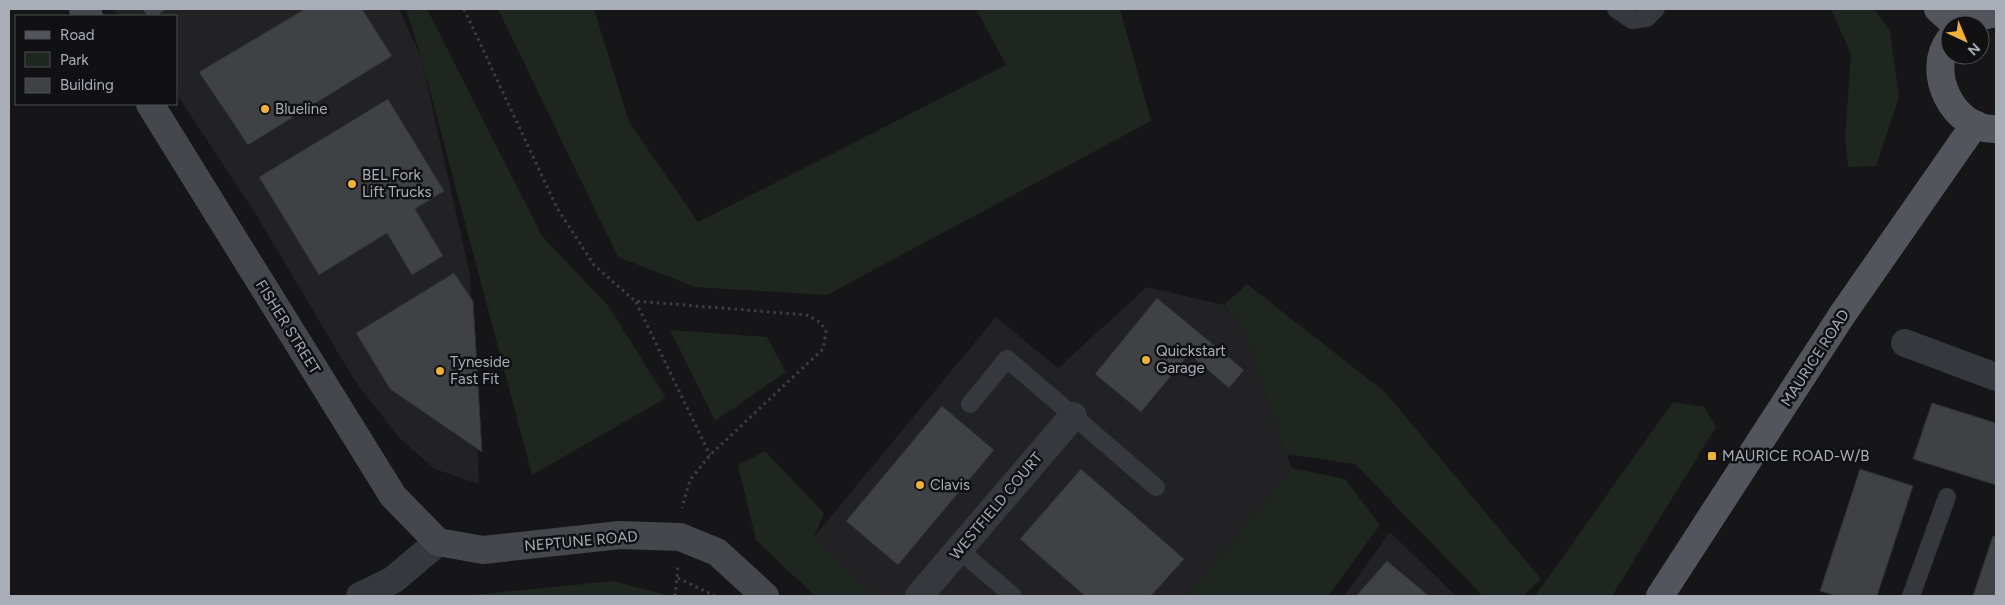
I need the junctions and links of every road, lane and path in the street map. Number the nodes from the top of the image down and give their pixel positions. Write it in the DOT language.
graph roads {
  1 [pos="464,9"];
  2 [pos="1616,9"];
  3 [pos="1656,9"];
  4 [pos="1941,65"];
  5 [pos="151,105"];
  6 [pos="1986,126"];
  7 [pos="635,301"];
  8 [pos="1905,343"];
  9 [pos="1996,377"];
  10 [pos="970,404"];
  11 [pos="1073,416"];
  12 [pos="710,455"];
  13 [pos="1156,487"];
  14 [pos="1947,497"];
  15 [pos="680,537"];
  16 [pos="438,542"];
  17 [pos="959,550"];
  18 [pos="678,578"];
  19 [pos="360,596"];
  20 [pos="715,596"];
  21 [pos="765,596"];
  22 [pos="919,596"];
  23 [pos="1013,596"];
  24 [pos="1660,596"];
  25 [pos="1911,596"];
  1 -- 7 [label="path"];
  2 -- 3 [label="lane"];
  4 -- 6 [label="main road"];
  5 -- 16 [label="street, FISHER STREET"];
  6 -- 24 [label="main road, MAURICE ROAD"];
  7 -- 12 [label="path"];
  7 -- 12 [label="path"];
  8 -- 9 [label="street"];
  10 -- 11 [label="lane"];
  11 -- 13 [label="lane"];
  11 -- 17 [label="street, WESTFIELD COURT"];
  12 -- 15 [label="path"];
  14 -- 25 [label="lane"];
  15 -- 16 [label="street, NEPTUNE ROAD"];
  15 -- 21 [label="street, NEPTUNE ROAD"];
  16 -- 19 [label="street"];
  17 -- 22 [label="street, WESTFIELD COURT"];
  17 -- 23 [label="lane"];
  18 -- 20 [label="path"];
}
